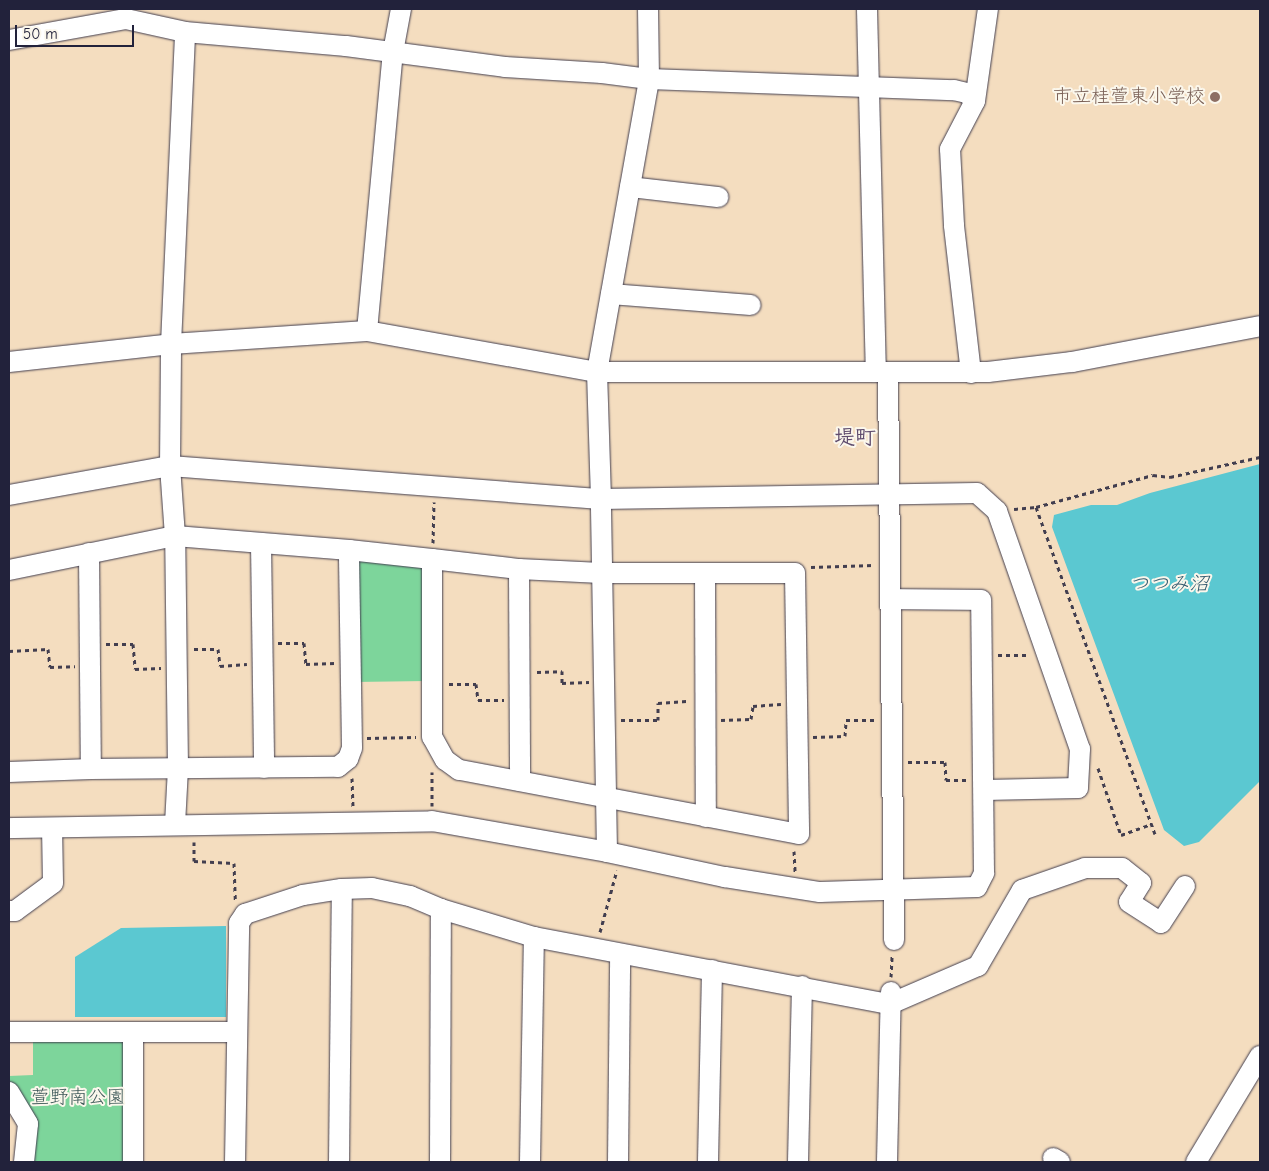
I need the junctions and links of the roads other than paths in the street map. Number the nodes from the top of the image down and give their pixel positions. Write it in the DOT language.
graph roads {
  1 [pos="401,9"];
  2 [pos="648,9"];
  3 [pos="867,9"];
  4 [pos="988,9"];
  5 [pos="151,17"];
  6 [pos="185,32"];
  7 [pos="9,40"];
  8 [pos="393,52"];
  9 [pos="649,79"];
  10 [pos="868,86"];
  11 [pos="975,101"];
  12 [pos="630,187"];
  13 [pos="718,197"];
  14 [pos="611,294"];
  15 [pos="751,306"];
  16 [pos="1259,329"];
  17 [pos="367,331"];
  18 [pos="171,344"];
  19 [pos="9,357"];
  20 [pos="597,372"];
  21 [pos="882,372"];
  22 [pos="971,372"];
  23 [pos="170,466"];
  24 [pos="889,493"];
  25 [pos="9,495"];
  26 [pos="602,499"];
  27 [pos="175,536"];
  28 [pos="261,543"];
  29 [pos="349,550"];
  30 [pos="89,553"];
  31 [pos="432,559"];
  32 [pos="519,569"];
  33 [pos="9,570"];
  34 [pos="601,573"];
  35 [pos="705,573"];
  36 [pos="890,599"];
  37 [pos="178,768"];
  38 [pos="264,768"];
  39 [pos="91,769"];
  40 [pos="9,772"];
  41 [pos="520,781"];
  42 [pos="985,785"];
  43 [pos="606,798"];
  44 [pos="706,818"];
  45 [pos="184,824"];
  46 [pos="9,828"];
  47 [pos="52,828"];
  48 [pos="614,854"];
  49 [pos="1185,886"];
  50 [pos="342,889"];
  51 [pos="893,891"];
  52 [pos="441,909"];
  53 [pos="9,911"];
  54 [pos="534,937"];
  55 [pos="894,940"];
  56 [pos="620,954"];
  57 [pos="712,970"];
  58 [pos="802,986"];
  59 [pos="890,998"];
  60 [pos="9,1032"];
  61 [pos="237,1032"];
  62 [pos="133,1033"];
  63 [pos="1260,1056"];
  64 [pos="9,1092"];
  65 [pos="24,1162"];
  66 [pos="133,1162"];
  67 [pos="235,1162"];
  68 [pos="339,1162"];
  69 [pos="440,1162"];
  70 [pos="530,1162"];
  71 [pos="618,1162"];
  72 [pos="708,1162"];
  73 [pos="798,1162"];
  74 [pos="887,1162"];
  75 [pos="1196,1162"];
  1 -- 8 [label="street"];
  2 -- 9 [label="street"];
  3 -- 10 [label="street"];
  4 -- 11 [label="street"];
  5 -- 6 [label="street"];
  5 -- 7 [label="street"];
  6 -- 8 [label="street"];
  6 -- 18 [label="street"];
  8 -- 9 [label="street"];
  8 -- 17 [label="street"];
  9 -- 10 [label="street"];
  9 -- 12 [label="street"];
  10 -- 11 [label="street"];
  10 -- 21 [label="street"];
  11 -- 22 [label="street"];
  12 -- 13 [label="street"];
  12 -- 14 [label="street"];
  14 -- 15 [label="street"];
  14 -- 20 [label="street"];
  16 -- 22 [label="street"];
  17 -- 18 [label="street"];
  17 -- 20 [label="street"];
  18 -- 19 [label="street"];
  18 -- 23 [label="street"];
  20 -- 21 [label="street"];
  20 -- 26 [label="street"];
  21 -- 22 [label="street"];
  21 -- 24 [label="street"];
  23 -- 25 [label="street"];
  23 -- 26 [label="street"];
  23 -- 27 [label="street"];
  24 -- 26 [label="street"];
  24 -- 36 [label="street"];
  24 -- 42 [label="street"];
  26 -- 34 [label="street"];
  27 -- 28 [label="street"];
  27 -- 30 [label="street"];
  27 -- 37 [label="street"];
  28 -- 29 [label="street"];
  28 -- 38 [label="street"];
  29 -- 31 [label="street"];
  29 -- 38 [label="street"];
  30 -- 33 [label="street"];
  30 -- 39 [label="street"];
  31 -- 32 [label="street"];
  31 -- 41 [label="street"];
  32 -- 34 [label="street"];
  32 -- 41 [label="street"];
  34 -- 35 [label="street"];
  34 -- 43 [label="street"];
  35 -- 44 [label="street"];
  35 -- 44 [label="street"];
  36 -- 42 [label="street"];
  36 -- 51 [label="street"];
  37 -- 38 [label="street"];
  37 -- 39 [label="street"];
  37 -- 45 [label="street"];
  39 -- 40 [label="street"];
  41 -- 43 [label="street"];
  42 -- 51 [label="street"];
  43 -- 44 [label="street"];
  43 -- 48 [label="street"];
  45 -- 47 [label="street"];
  45 -- 48 [label="street"];
  46 -- 47 [label="street"];
  47 -- 53 [label="street"];
  48 -- 51 [label="street"];
  49 -- 59 [label="street"];
  50 -- 52 [label="street"];
  50 -- 61 [label="street"];
  50 -- 68 [label="street"];
  51 -- 55 [label="street"];
  52 -- 54 [label="street"];
  52 -- 69 [label="street"];
  54 -- 56 [label="street"];
  54 -- 70 [label="street"];
  56 -- 57 [label="street"];
  56 -- 71 [label="street"];
  57 -- 58 [label="street"];
  57 -- 72 [label="street"];
  58 -- 59 [label="street"];
  58 -- 73 [label="street"];
  59 -- 74 [label="street"];
  60 -- 62 [label="street"];
  61 -- 62 [label="street"];
  61 -- 67 [label="street"];
  62 -- 66 [label="street"];
  63 -- 75 [label="street"];
  64 -- 65 [label="street"];
}
